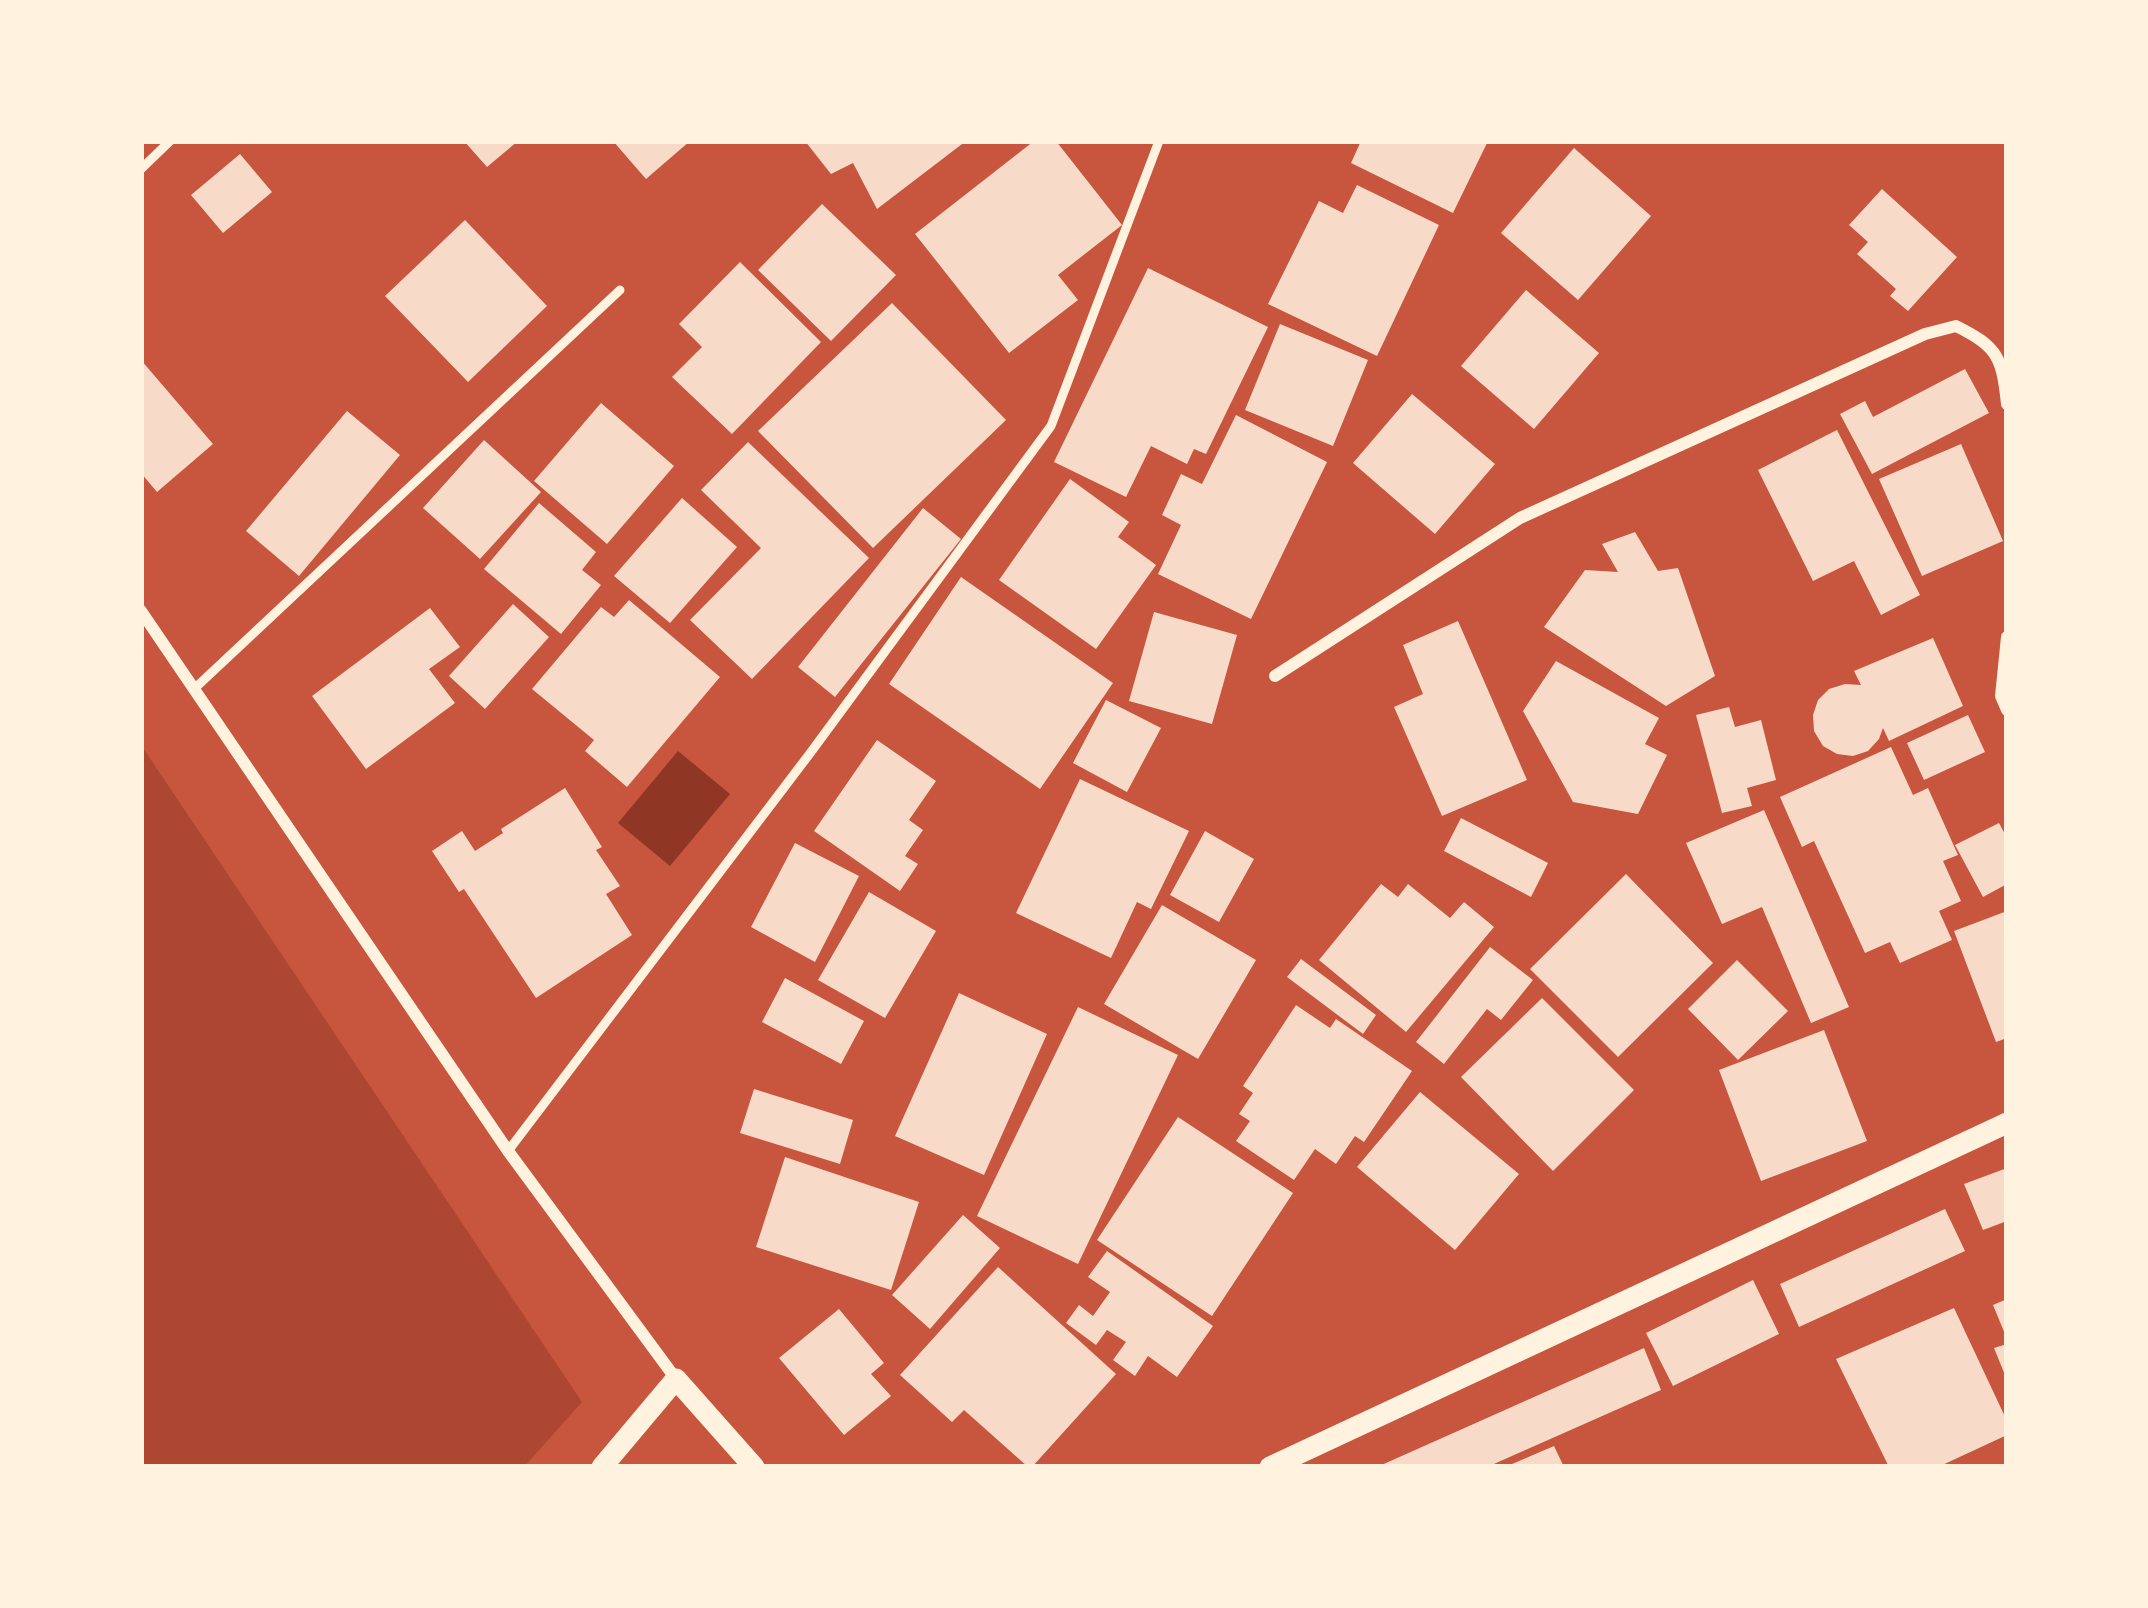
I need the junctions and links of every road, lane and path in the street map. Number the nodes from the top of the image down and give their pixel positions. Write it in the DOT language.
graph roads {
  1 [pos="170,141"];
  2 [pos="1159,141"];
  3 [pos="141,169"];
  4 [pos="620,290"];
  5 [pos="2007,404"];
  6 [pos="141,611"];
  7 [pos="2007,638"];
  8 [pos="1275,676"];
  9 [pos="194,689"];
  10 [pos="2007,710"];
  11 [pos="2007,1123"];
  12 [pos="508,1151"];
  13 [pos="676,1379"];
  14 [pos="602,1467"];
  15 [pos="754,1467"];
  16 [pos="1270,1467"];
  1 -- 3 [label="lane"];
  2 -- 12 [label="lane"];
  4 -- 9 [label="lane"];
  5 -- 8 [label="street"];
  6 -- 9 [label="street"];
  7 -- 10 [label="street"];
  9 -- 12 [label="street"];
  11 -- 16 [label="street"];
  12 -- 13 [label="street"];
  13 -- 14 [label="street"];
  13 -- 15 [label="street"];
}
